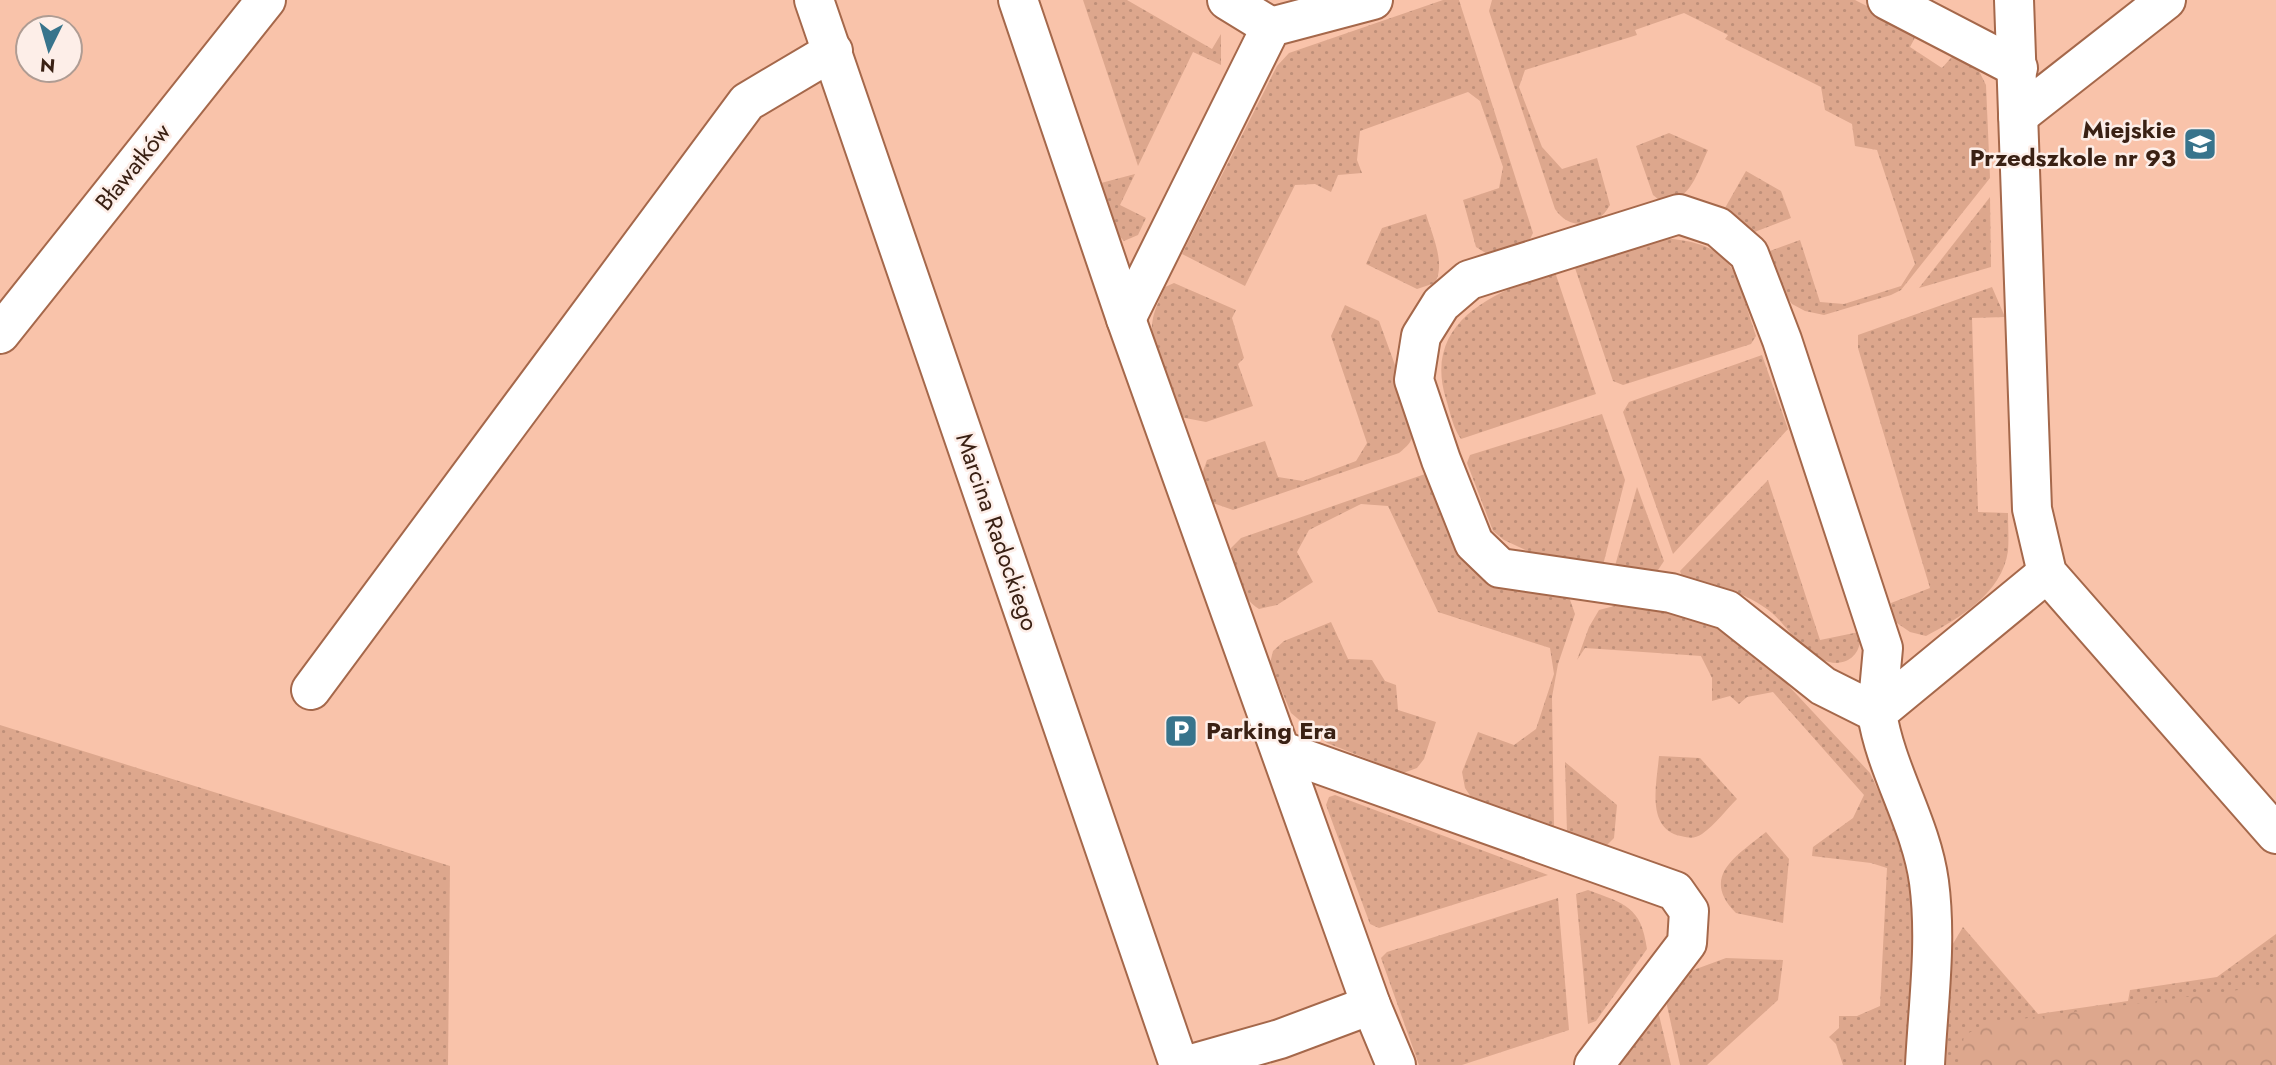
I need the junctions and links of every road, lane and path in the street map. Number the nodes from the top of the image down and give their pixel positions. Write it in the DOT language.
graph roads {
  1 [pos="266,0"];
  2 [pos="814,0"];
  3 [pos="1018,0"];
  4 [pos="1227,0"];
  5 [pos="1373,0"];
  6 [pos="1887,0"];
  7 [pos="2014,0"];
  8 [pos="2166,0"];
  9 [pos="1270,27"];
  10 [pos="833,51"];
  11 [pos="2018,68"];
  12 [pos="2018,116"];
  13 [pos="1126,319"];
  14 [pos="0,334"];
  15 [pos="2047,573"];
  16 [pos="311,690"];
  17 [pos="1877,713"];
  18 [pos="1282,751"];
  19 [pos="2276,834"];
  20 [pos="1371,1005"];
  21 [pos="1180,1065"];
  22 [pos="1188,1065"];
  23 [pos="1395,1065"];
  24 [pos="1594,1065"];
  25 [pos="1925,1065"];
  1 -- 14 [label="street, Bławatków"];
  2 -- 10 [label="street, Marcina Radockiego"];
  3 -- 13 [label="street"];
  4 -- 9 [label="street"];
  5 -- 9 [label="street"];
  6 -- 11 [label="street"];
  7 -- 11 [label="street"];
  8 -- 12 [label="street"];
  9 -- 13 [label="street"];
  10 -- 16 [label="street"];
  10 -- 21 [label="street, Marcina Radockiego"];
  11 -- 12 [label="street"];
  12 -- 15 [label="street"];
  13 -- 18 [label="street"];
  15 -- 17 [label="street"];
  15 -- 19 [label="street"];
  17 -- 17 [label="street"];
  17 -- 25 [label="street"];
  18 -- 20 [label="street"];
  18 -- 24 [label="street"];
  20 -- 22 [label="street"];
  20 -- 23 [label="street"];
}
